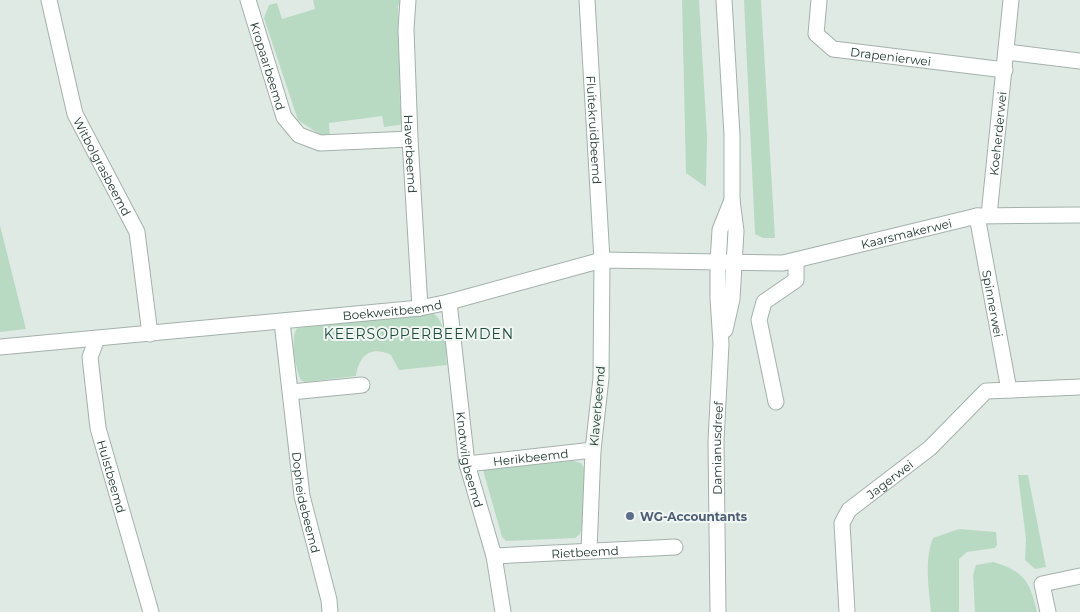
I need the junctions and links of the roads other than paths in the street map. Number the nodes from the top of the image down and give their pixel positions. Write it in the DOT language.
graph roads {
  1 [pos="49,0"];
  2 [pos="408,0"];
  3 [pos="587,0"];
  4 [pos="724,0"];
  5 [pos="819,0"];
  6 [pos="1012,0"];
  7 [pos="250,1"];
  8 [pos="1006,52"];
  9 [pos="1080,61"];
  10 [pos="1005,70"];
  11 [pos="410,139"];
  12 [pos="732,200"];
  13 [pos="1080,215"];
  14 [pos="983,216"];
  15 [pos="602,260"];
  16 [pos="796,260"];
  17 [pos="718,263"];
  18 [pos="734,264"];
  19 [pos="449,302"];
  20 [pos="420,308"];
  21 [pos="282,322"];
  22 [pos="150,334"];
  23 [pos="96,339"];
  24 [pos="721,344"];
  25 [pos="0,348"];
  26 [pos="362,385"];
  27 [pos="1080,387"];
  28 [pos="1010,390"];
  29 [pos="291,392"];
  30 [pos="776,402"];
  31 [pos="593,450"];
  32 [pos="466,464"];
  33 [pos="675,547"];
  34 [pos="588,551"];
  35 [pos="494,556"];
  36 [pos="1080,576"];
  37 [pos="151,612"];
  38 [pos="330,612"];
  39 [pos="503,612"];
  40 [pos="718,612"];
  41 [pos="847,612"];
  42 [pos="1048,612"];
  1 -- 22 [label="street, Witbolgrasbeemd"];
  2 -- 11 [label="street, Haverbeemd"];
  3 -- 15 [label="street, Fluitekruidbeemd"];
  4 -- 12 [label="street, Damianusdreef"];
  5 -- 10 [label="street, Drapenierwei"];
  6 -- 8 [label="street, Koeherderwei"];
  7 -- 11 [label="street, Kropaarbeemd"];
  8 -- 9 [label="street"];
  8 -- 10 [label="street, Koeherderwei"];
  10 -- 14 [label="street, Koeherderwei"];
  11 -- 20 [label="street, Haverbeemd"];
  12 -- 17 [label="street, Damianusdreef"];
  12 -- 18 [label="street, Damianusdreef"];
  13 -- 14 [label="street, Kaarsmakerwei"];
  14 -- 16 [label="street, Kaarsmakerwei"];
  14 -- 28 [label="street, Spinnerwei"];
  15 -- 17 [label="street, Boekweitbeemd"];
  15 -- 19 [label="street, Boekweitbeemd"];
  15 -- 31 [label="street, Klaverbeemd"];
  16 -- 18 [label="street, Kaarsmakerwei"];
  16 -- 30 [label="street"];
  17 -- 18 [label="street, Kaarsmakerwei"];
  17 -- 24 [label="street, Damianusdreef"];
  18 -- 24 [label="street, Damianusdreef"];
  19 -- 20 [label="street, Boekweitbeemd"];
  19 -- 32 [label="street, Knotwilgbeemd"];
  20 -- 21 [label="street, Boekweitbeemd"];
  21 -- 22 [label="street, Boekweitbeemd"];
  21 -- 29 [label="street, Dopheidebeemd"];
  22 -- 23 [label="street, Boekweitbeemd"];
  23 -- 25 [label="street, Boekweitbeemd"];
  23 -- 37 [label="street, Hulstbeemd"];
  24 -- 40 [label="street, Damianusdreef"];
  26 -- 29 [label="street"];
  27 -- 28 [label="street, Jagerwei"];
  28 -- 41 [label="street, Jagerwei"];
  29 -- 38 [label="street, Dopheidebeemd"];
  31 -- 32 [label="street, Herikbeemd"];
  31 -- 34 [label="street, Klaverbeemd"];
  32 -- 35 [label="street, Knotwilgbeemd"];
  33 -- 34 [label="street, Rietbeemd"];
  34 -- 35 [label="street, Rietbeemd"];
  35 -- 39 [label="street, Knotwilgbeemd"];
  36 -- 42 [label="street"];
}
